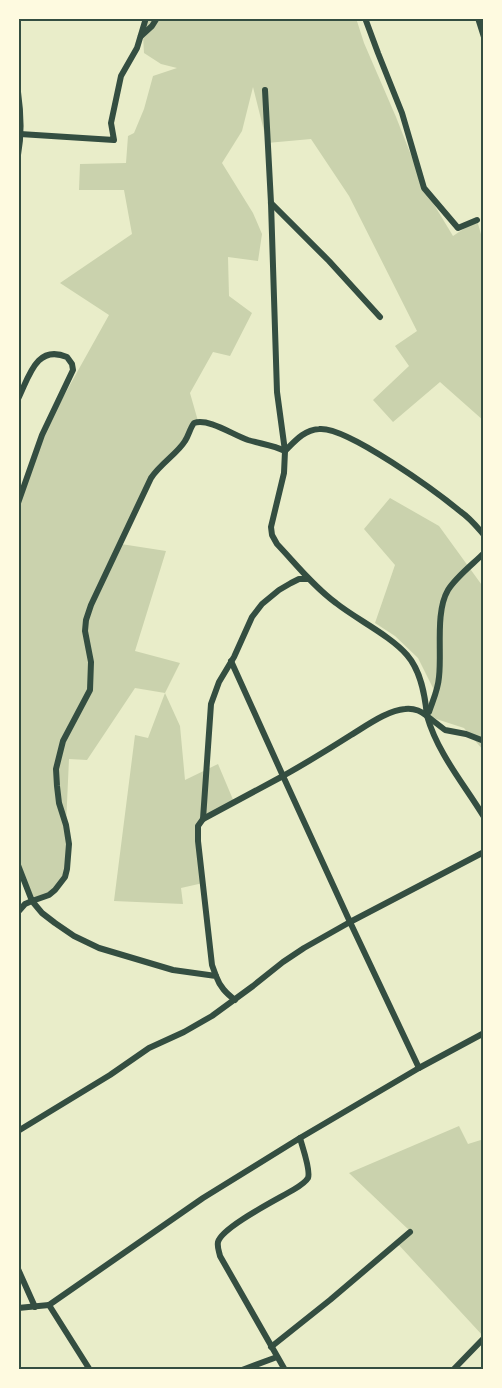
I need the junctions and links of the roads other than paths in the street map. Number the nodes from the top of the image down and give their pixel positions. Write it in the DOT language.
graph roads {
  1 [pos="146,18"];
  2 [pos="157,18"];
  3 [pos="365,18"];
  4 [pos="478,18"];
  5 [pos="141,36"];
  6 [pos="484,37"];
  7 [pos="265,90"];
  8 [pos="18,92"];
  9 [pos="21,134"];
  10 [pos="18,155"];
  11 [pos="272,203"];
  12 [pos="477,220"];
  13 [pos="380,317"];
  14 [pos="18,399"];
  15 [pos="285,451"];
  16 [pos="18,503"];
  17 [pos="484,535"];
  18 [pos="484,553"];
  19 [pos="309,579"];
  20 [pos="231,661"];
  21 [pos="427,716"];
  22 [pos="484,741"];
  23 [pos="284,776"];
  24 [pos="484,817"];
  25 [pos="203,819"];
  26 [pos="484,852"];
  27 [pos="18,865"];
  28 [pos="32,901"];
  29 [pos="18,912"];
  30 [pos="350,922"];
  31 [pos="216,976"];
  32 [pos="235,1000"];
  33 [pos="484,1033"];
  34 [pos="419,1068"];
  35 [pos="18,1131"];
  36 [pos="300,1137"];
  37 [pos="410,1232"];
  38 [pos="18,1269"];
  39 [pos="49,1305"];
  40 [pos="35,1307"];
  41 [pos="18,1308"];
  42 [pos="484,1338"];
  43 [pos="271,1347"];
  44 [pos="277,1356"];
  45 [pos="90,1370"];
  46 [pos="242,1370"];
  47 [pos="285,1370"];
  48 [pos="453,1370"];
  1 -- 5 [label="street"];
  2 -- 5 [label="street"];
  3 -- 12 [label="street"];
  4 -- 6 [label="street"];
  5 -- 9 [label="street"];
  7 -- 11 [label="street"];
  8 -- 9 [label="street"];
  9 -- 10 [label="street"];
  11 -- 13 [label="street"];
  11 -- 15 [label="street"];
  14 -- 16 [label="street"];
  15 -- 17 [label="street"];
  15 -- 19 [label="street"];
  15 -- 28 [label="street"];
  18 -- 21 [label="street"];
  19 -- 20 [label="street"];
  19 -- 21 [label="street"];
  20 -- 23 [label="street"];
  20 -- 25 [label="street"];
  21 -- 22 [label="street"];
  21 -- 23 [label="street"];
  21 -- 24 [label="street"];
  23 -- 25 [label="street"];
  23 -- 30 [label="street"];
  25 -- 31 [label="street"];
  26 -- 30 [label="street"];
  27 -- 28 [label="street"];
  28 -- 29 [label="street"];
  28 -- 31 [label="street"];
  30 -- 32 [label="street"];
  30 -- 34 [label="street"];
  31 -- 32 [label="street"];
  32 -- 35 [label="street"];
  33 -- 34 [label="street"];
  34 -- 36 [label="street"];
  36 -- 39 [label="street"];
  36 -- 43 [label="street"];
  37 -- 43 [label="street"];
  38 -- 40 [label="street"];
  39 -- 40 [label="street"];
  39 -- 45 [label="street"];
  40 -- 41 [label="street"];
  42 -- 48 [label="street"];
  43 -- 44 [label="street"];
  44 -- 46 [label="street"];
  44 -- 47 [label="street"];
}
